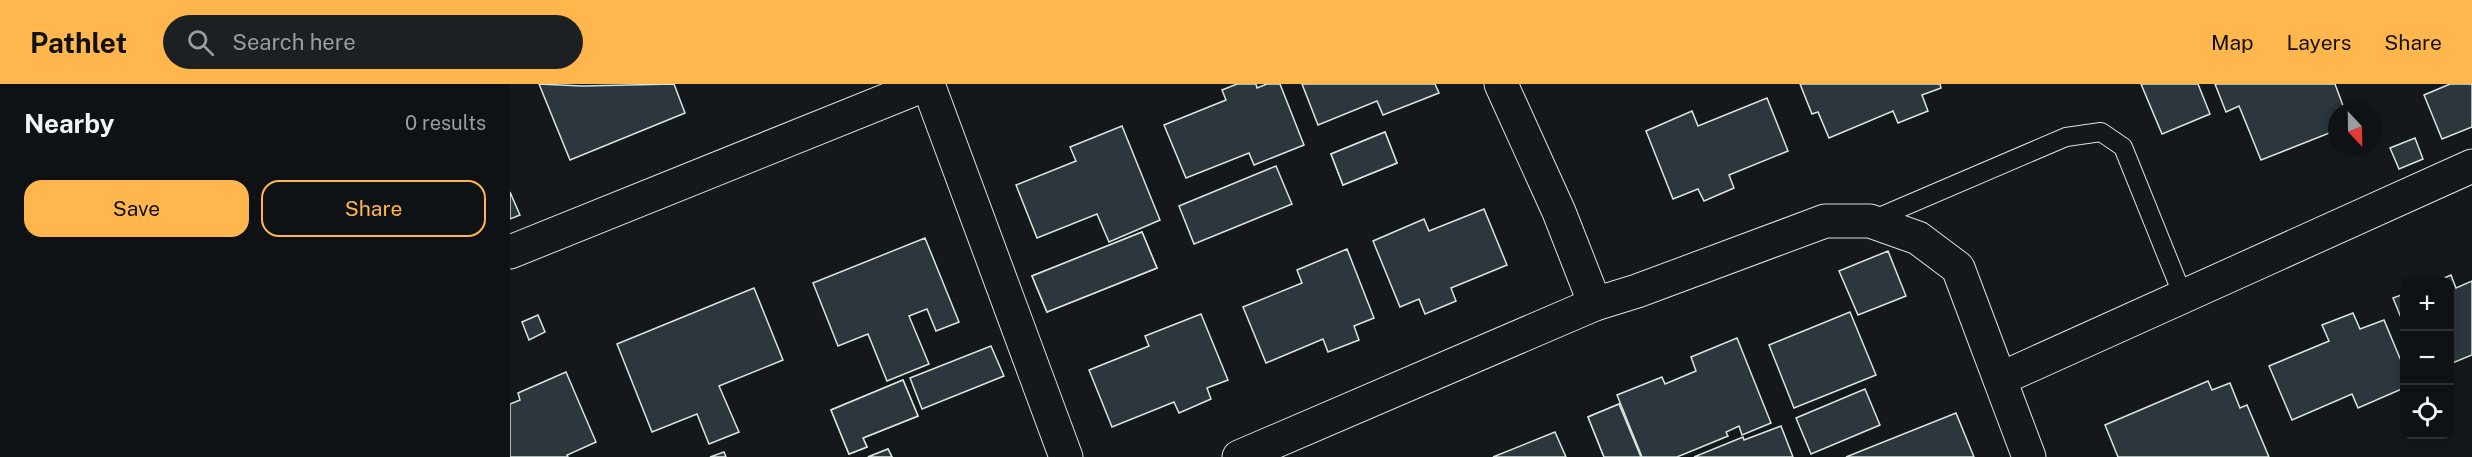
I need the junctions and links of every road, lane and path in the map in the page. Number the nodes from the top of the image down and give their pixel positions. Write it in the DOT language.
graph roads {
  1 [pos="928,84"];
  2 [pos="1502,84"];
  3 [pos="2472,166"];
  4 [pos="1870,221"];
  5 [pos="510,252"];
  6 [pos="2183,296"];
  7 [pos="1595,304"];
  8 [pos="2000,379"];
  9 [pos="1066,457"];
  10 [pos="1239,457"];
  11 [pos="2029,457"];
  1 -- 5 [label="street"];
  1 -- 9 [label="street"];
  2 -- 7 [label="street"];
  3 -- 6 [label="street"];
  4 -- 6 [label="lane"];
  4 -- 7 [label="street"];
  4 -- 8 [label="street"];
  6 -- 8 [label="street"];
  7 -- 10 [label="street"];
  8 -- 11 [label="street"];
}
